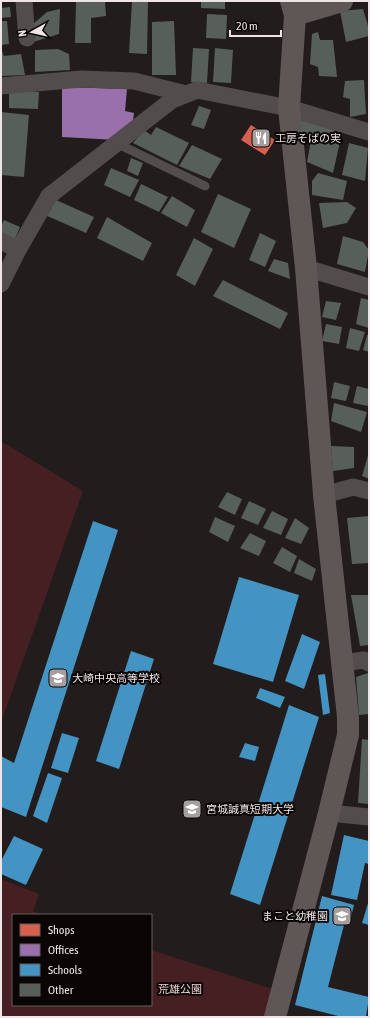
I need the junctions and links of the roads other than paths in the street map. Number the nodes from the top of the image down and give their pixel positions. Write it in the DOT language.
graph roads {
  1 [pos="24,1"];
  2 [pos="342,1"];
  3 [pos="293,8"];
  4 [pos="27,38"];
  5 [pos="1,86"];
  6 [pos="186,94"];
  7 [pos="289,108"];
  8 [pos="369,132"];
  9 [pos="116,143"];
  10 [pos="204,186"];
  11 [pos="1,241"];
  12 [pos="18,250"];
  13 [pos="306,268"];
  14 [pos="1,284"];
  15 [pos="369,286"];
  16 [pos="369,491"];
  17 [pos="324,495"];
  18 [pos="342,663"];
  19 [pos="369,663"];
  20 [pos="329,813"];
  21 [pos="369,817"];
  22 [pos="275,1017"];
  1 -- 4 [label="street"];
  2 -- 3 [label="street"];
  3 -- 7 [label="street"];
  5 -- 6 [label="street"];
  6 -- 7 [label="street"];
  6 -- 9 [label="street"];
  7 -- 8 [label="street"];
  7 -- 13 [label="street"];
  9 -- 10 [label="lane"];
  9 -- 12 [label="street"];
  11 -- 12 [label="street"];
  12 -- 14 [label="street"];
  13 -- 15 [label="street"];
  13 -- 17 [label="street"];
  16 -- 17 [label="street"];
  17 -- 18 [label="street"];
  18 -- 19 [label="street"];
  18 -- 20 [label="street"];
  20 -- 21 [label="street"];
  20 -- 22 [label="street"];
}
